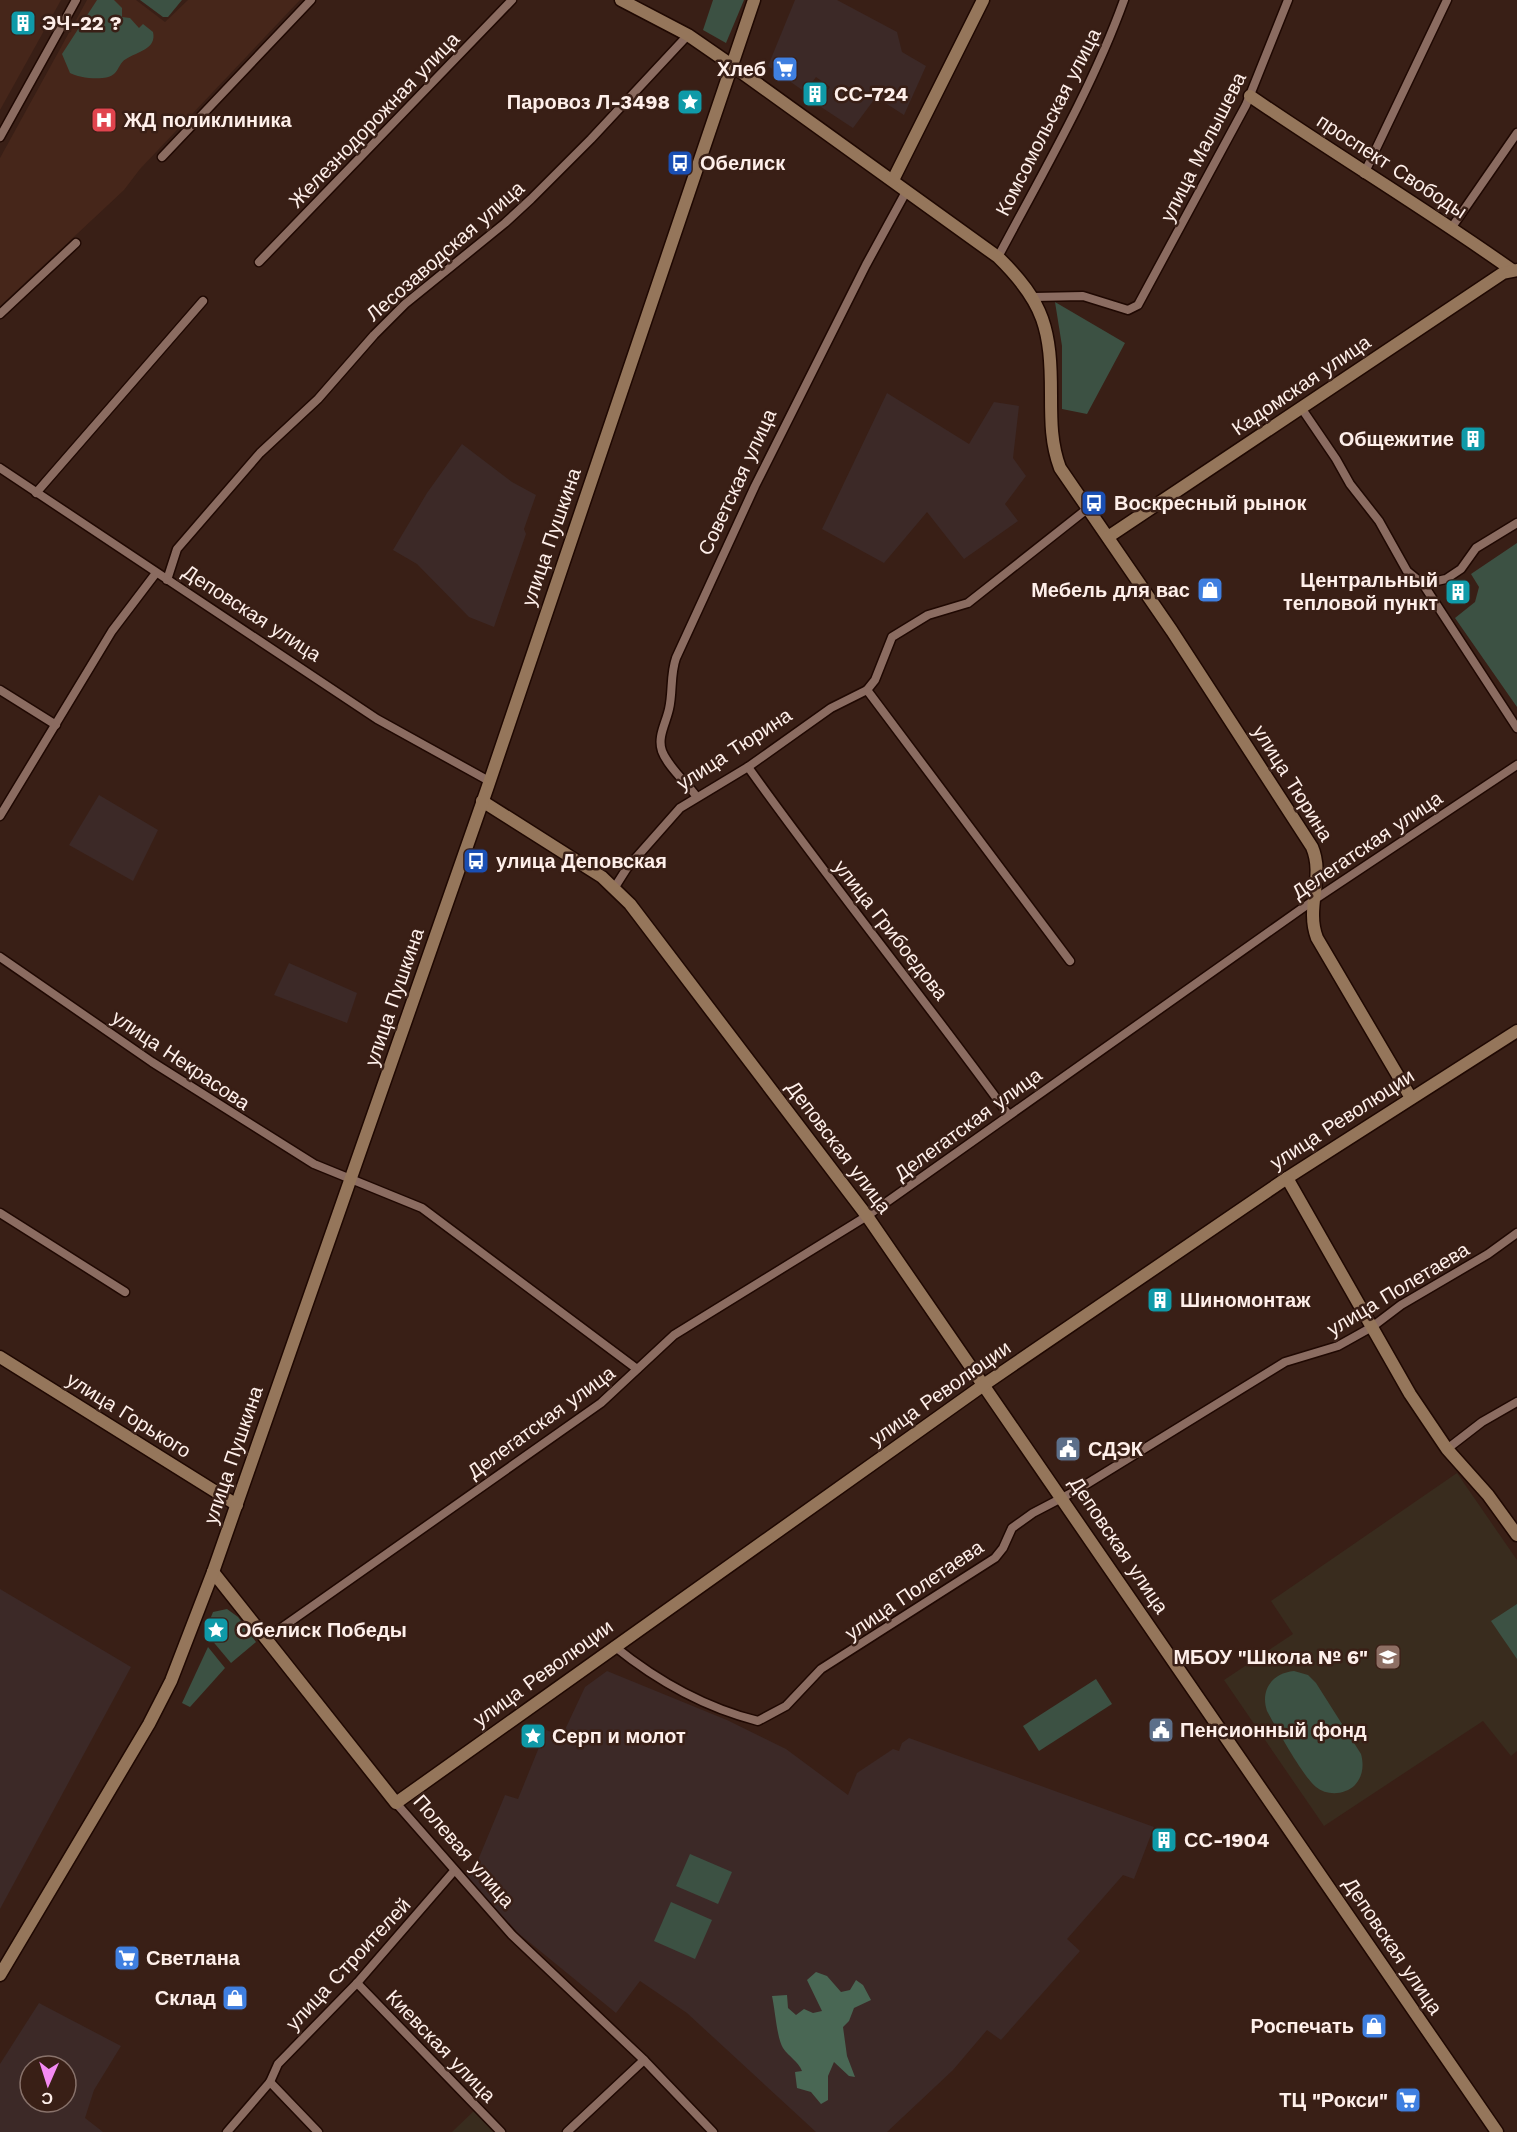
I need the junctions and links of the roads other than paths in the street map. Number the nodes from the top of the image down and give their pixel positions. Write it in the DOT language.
graph roads {
  1 [pos="76,0"];
  2 [pos="311,0"];
  3 [pos="512,0"];
  4 [pos="621,0"];
  5 [pos="754,0"];
  6 [pos="982,0"];
  7 [pos="1124,0"];
  8 [pos="1288,0"];
  9 [pos="1447,0"];
  10 [pos="688,35"];
  11 [pos="730,64"];
  12 [pos="1250,96"];
  13 [pos="1517,133"];
  14 [pos="0,137"];
  15 [pos="162,157"];
  16 [pos="1364,174"];
  17 [pos="893,180"];
  18 [pos="907,190"];
  19 [pos="1452,227"];
  20 [pos="76,243"];
  21 [pos="998,257"];
  22 [pos="259,262"];
  23 [pos="1514,270"];
  24 [pos="1034,297"];
  25 [pos="203,301"];
  26 [pos="0,314"];
  27 [pos="1302,409"];
  28 [pos="0,468"];
  29 [pos="36,493"];
  30 [pos="1087,509"];
  31 [pos="1517,523"];
  32 [pos="1108,537"];
  33 [pos="156,573"];
  34 [pos="166,579"];
  35 [pos="1423,584"];
  36 [pos="0,690"];
  37 [pos="867,690"];
  38 [pos="56,725"];
  39 [pos="1517,728"];
  40 [pos="1517,765"];
  41 [pos="748,767"];
  42 [pos="489,781"];
  43 [pos="696,796"];
  44 [pos="482,801"];
  45 [pos="0,816"];
  46 [pos="615,887"];
  47 [pos="1314,900"];
  48 [pos="0,957"];
  49 [pos="1070,961"];
  50 [pos="1516,1034"];
  51 [pos="1411,1098"];
  52 [pos="1008,1114"];
  53 [pos="1287,1178"];
  54 [pos="350,1181"];
  55 [pos="0,1213"];
  56 [pos="867,1216"];
  57 [pos="1517,1233"];
  58 [pos="125,1292"];
  59 [pos="1372,1327"];
  60 [pos="0,1358"];
  61 [pos="637,1369"];
  62 [pos="985,1384"];
  63 [pos="1517,1402"];
  64 [pos="1447,1449"];
  65 [pos="1063,1498"];
  66 [pos="237,1505"];
  67 [pos="1517,1535"];
  68 [pos="213,1572"];
  69 [pos="267,1638"];
  70 [pos="614,1646"];
  71 [pos="396,1803"];
  72 [pos="454,1871"];
  73 [pos="0,1975"];
  74 [pos="357,1983"];
  75 [pos="644,2060"];
  76 [pos="270,2082"];
  77 [pos="227,2132"];
  78 [pos="318,2132"];
  79 [pos="501,2132"];
  80 [pos="567,2132"];
  81 [pos="712,2132"];
  82 [pos="1497,2132"];
  1 -- 14 [label="street"];
  2 -- 15 [label="street"];
  3 -- 22 [label="street, Железнодорожная улица"];
  4 -- 10 [label="street"];
  5 -- 11 [label="street, улица Пушкина"];
  6 -- 17 [label="street"];
  7 -- 21 [label="street, Комсомольская улица"];
  8 -- 12 [label="street, улица Малышева"];
  9 -- 16 [label="street"];
  10 -- 11 [label="street"];
  10 -- 34 [label="street, Лесозаводская улица"];
  11 -- 17 [label="street"];
  11 -- 42 [label="street, улица Пушкина"];
  12 -- 16 [label="street, проспект Свободы"];
  12 -- 24 [label="street, улица Малышева"];
  13 -- 19 [label="street"];
  16 -- 19 [label="street, проспект Свободы"];
  17 -- 18 [label="street"];
  18 -- 21 [label="street"];
  18 -- 43 [label="street, Советская улица"];
  19 -- 23 [label="street, проспект Свободы"];
  20 -- 26 [label="street"];
  21 -- 24 [label="street"];
  23 -- 27 [label="street, Кадомская улица"];
  24 -- 30 [label="street, улица Тюрина"];
  25 -- 29 [label="street"];
  27 -- 32 [label="street, Кадомская улица"];
  27 -- 35 [label="street"];
  28 -- 29 [label="street, Деповская улица"];
  29 -- 33 [label="street, Деповская улица"];
  30 -- 32 [label="street, улица Тюрина"];
  30 -- 37 [label="street"];
  31 -- 35 [label="street"];
  32 -- 47 [label="street, улица Тюрина"];
  33 -- 34 [label="street, Деповская улица"];
  33 -- 38 [label="street"];
  34 -- 42 [label="street, Деповская улица"];
  35 -- 39 [label="street"];
  36 -- 38 [label="street"];
  37 -- 41 [label="street, улица Тюрина"];
  37 -- 49 [label="street"];
  38 -- 45 [label="street"];
  40 -- 47 [label="street, Делегатская улица"];
  41 -- 43 [label="street, улица Тюрина"];
  41 -- 52 [label="street, улица Грибоедова"];
  42 -- 44 [label="street, улица Пушкина"];
  43 -- 46 [label="street, улица Тюрина"];
  44 -- 46 [label="street, Деповская улица"];
  44 -- 54 [label="street, улица Пушкина"];
  46 -- 56 [label="street, Деповская улица"];
  47 -- 51 [label="street, улица Тюрина"];
  47 -- 52 [label="street, Делегатская улица"];
  48 -- 54 [label="street, улица Некрасова"];
  50 -- 51 [label="street, улица Революции"];
  51 -- 53 [label="street, улица Революции"];
  52 -- 56 [label="street, Делегатская улица"];
  53 -- 59 [label="street"];
  53 -- 62 [label="street, улица Революции"];
  54 -- 61 [label="street, улица Некрасова"];
  54 -- 66 [label="street, улица Пушкина"];
  55 -- 58 [label="street"];
  56 -- 61 [label="street, Делегатская улица"];
  56 -- 62 [label="street, Деповская улица"];
  57 -- 59 [label="street, улица Полетаева"];
  59 -- 64 [label="street"];
  59 -- 65 [label="street, улица Полетаева"];
  60 -- 66 [label="street, улица Горького"];
  61 -- 69 [label="street, Делегатская улица"];
  62 -- 65 [label="street, Деповская улица"];
  62 -- 70 [label="street, улица Революции"];
  63 -- 64 [label="street"];
  64 -- 67 [label="street"];
  65 -- 70 [label="street, улица Полетаева"];
  65 -- 82 [label="street, Деповская улица"];
  66 -- 68 [label="street, улица Пушкина"];
  68 -- 69 [label="street, Полевая улица"];
  68 -- 73 [label="street, улица Пушкина"];
  69 -- 71 [label="street, Полевая улица"];
  70 -- 71 [label="street, улица Революции"];
  71 -- 72 [label="street, Полевая улица"];
  72 -- 74 [label="street, улица Строителей"];
  72 -- 75 [label="street, Полевая улица"];
  74 -- 76 [label="street, улица Строителей"];
  74 -- 79 [label="street, Киевская улица"];
  75 -- 80 [label="street"];
  75 -- 81 [label="street, Полевая улица"];
  76 -- 77 [label="street, улица Строителей"];
  76 -- 78 [label="street"];
}
